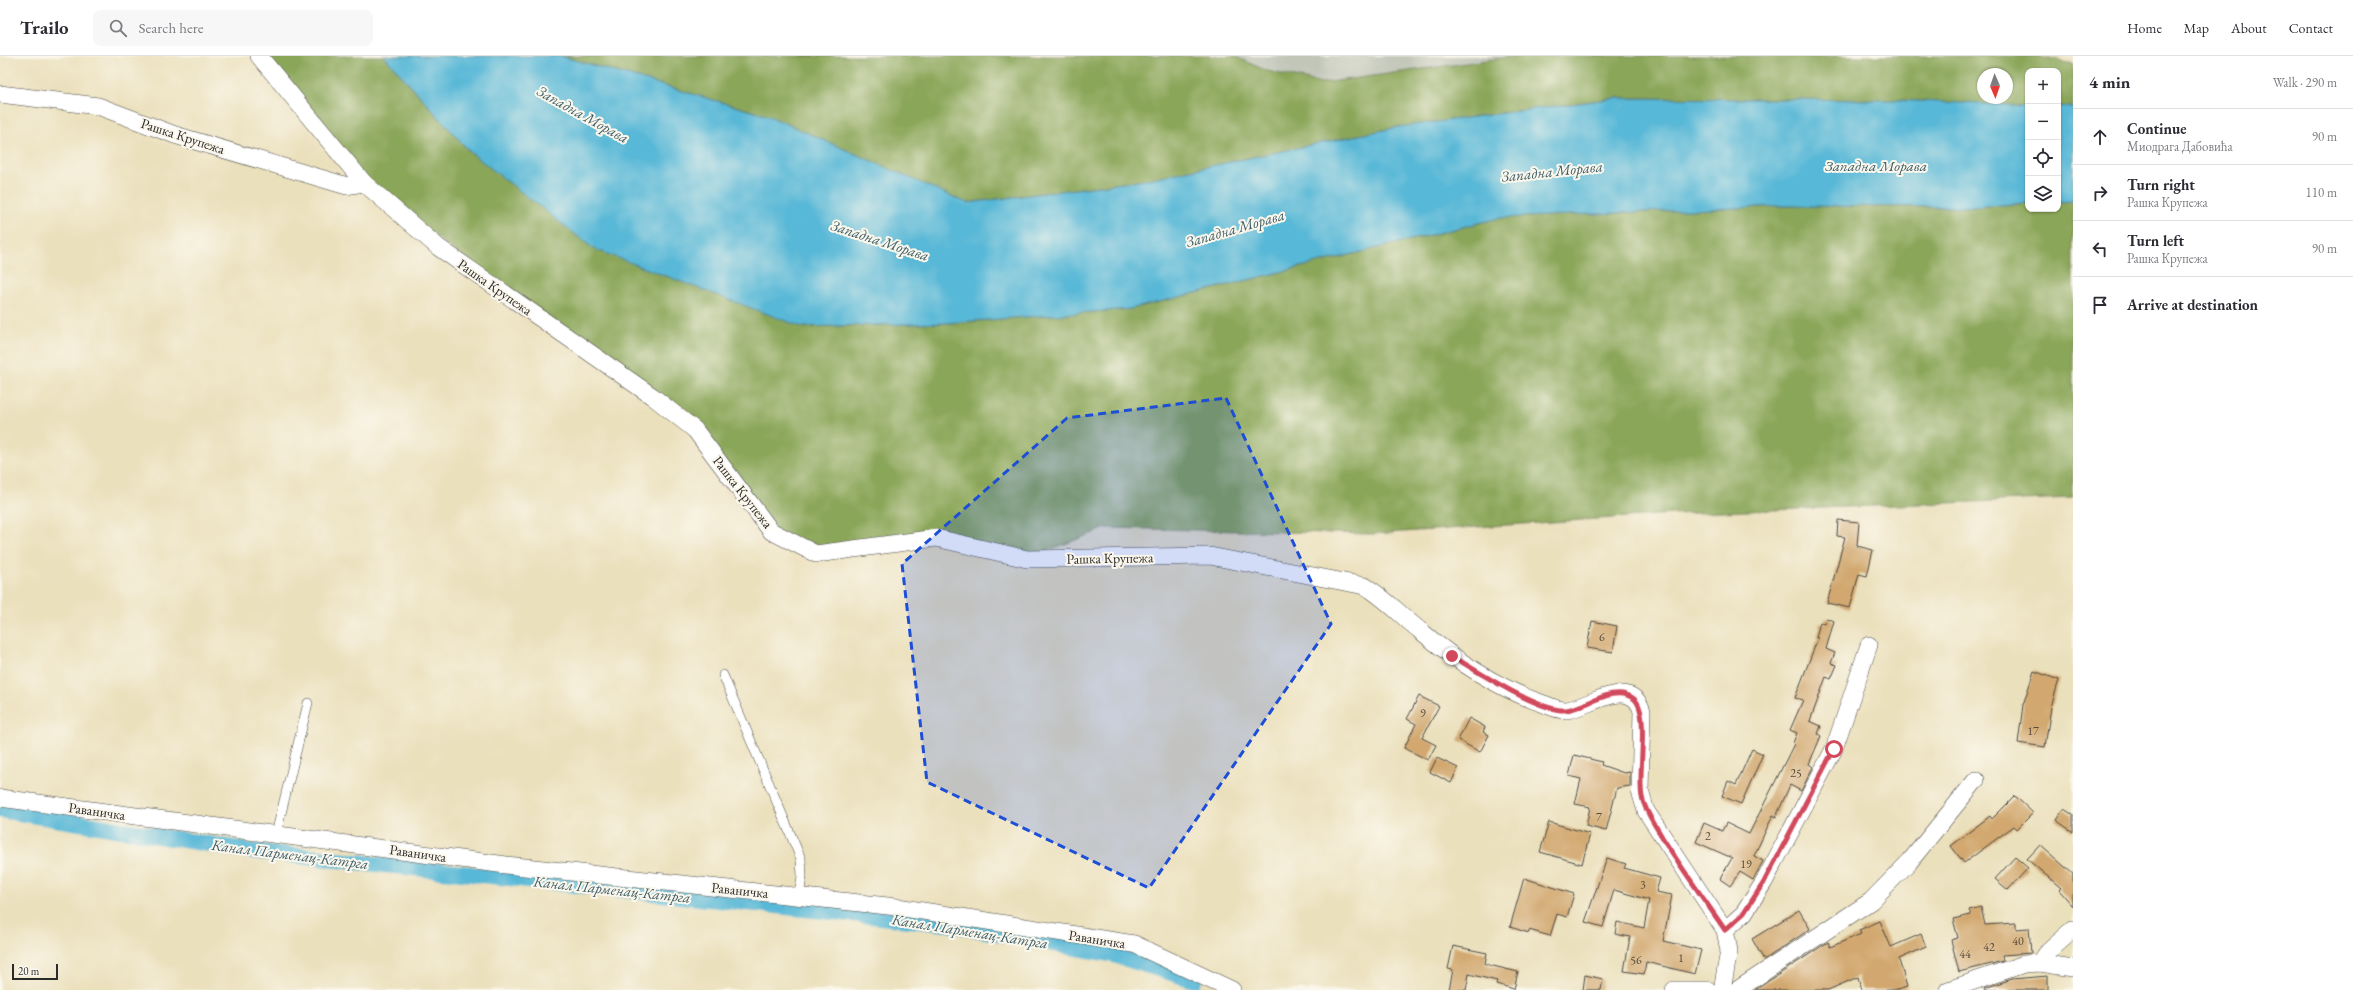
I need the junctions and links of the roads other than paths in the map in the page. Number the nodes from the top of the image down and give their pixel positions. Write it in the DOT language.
graph roads {
  1 [pos="259,56"];
  2 [pos="0,94"];
  3 [pos="364,183"];
  4 [pos="1869,646"];
  5 [pos="723,675"];
  6 [pos="308,703"];
  7 [pos="1976,780"];
  8 [pos="0,798"];
  9 [pos="276,834"];
  10 [pos="799,897"];
  11 [pos="2073,929"];
  12 [pos="1725,930"];
  13 [pos="2040,963"];
  14 [pos="2073,968"];
  15 [pos="1232,990"];
  16 [pos="1674,990"];
  17 [pos="1708,990"];
  18 [pos="1722,990"];
  19 [pos="1737,990"];
  20 [pos="1948,990"];
  1 -- 3 [label="street, Рашка Крупежа"];
  2 -- 3 [label="street, Рашка Крупежа"];
  3 -- 12 [label="street, Рашка Крупежа"];
  4 -- 12 [label="street"];
  5 -- 10 [label="lane"];
  6 -- 9 [label="lane"];
  7 -- 19 [label="street"];
  8 -- 9 [label="street, Раваничка"];
  9 -- 10 [label="street, Раваничка"];
  10 -- 15 [label="street, Раваничка"];
  11 -- 13 [label="street"];
  12 -- 18 [label="street, Рашка Крупежа"];
  13 -- 14 [label="street"];
  13 -- 20 [label="street"];
  16 -- 17 [label="street"];
}
